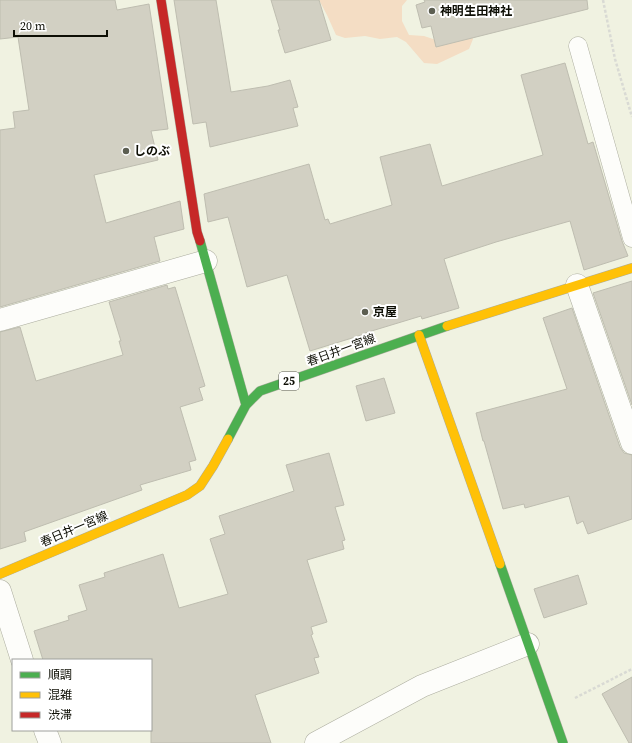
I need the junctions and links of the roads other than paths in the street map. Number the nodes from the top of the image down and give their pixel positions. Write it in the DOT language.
graph roads {
  1 [pos="161,0"];
  2 [pos="578,46"];
  3 [pos="632,238"];
  4 [pos="206,261"];
  5 [pos="632,268"];
  6 [pos="577,286"];
  7 [pos="0,320"];
  8 [pos="419,335"];
  9 [pos="246,405"];
  10 [pos="632,444"];
  11 [pos="0,574"];
  12 [pos="0,591"];
  13 [pos="528,644"];
  14 [pos="22,659"];
  15 [pos="46,731"];
  16 [pos="50,743"];
  17 [pos="316,743"];
  18 [pos="563,743"];
  1 -- 4 [label="street"];
  2 -- 3 [label="lane"];
  4 -- 7 [label="street"];
  4 -- 9 [label="street"];
  5 -- 6 [label="street, 春日井一宮線 / 25"];
  6 -- 8 [label="street, 春日井一宮線 / 25"];
  6 -- 10 [label="street"];
  8 -- 9 [label="street, 春日井一宮線 / 25"];
  8 -- 13 [label="street"];
  9 -- 11 [label="street, 春日井一宮線 / 25"];
  12 -- 14 [label="street"];
  13 -- 17 [label="street"];
  13 -- 18 [label="street"];
  15 -- 16 [label="street"];
}
